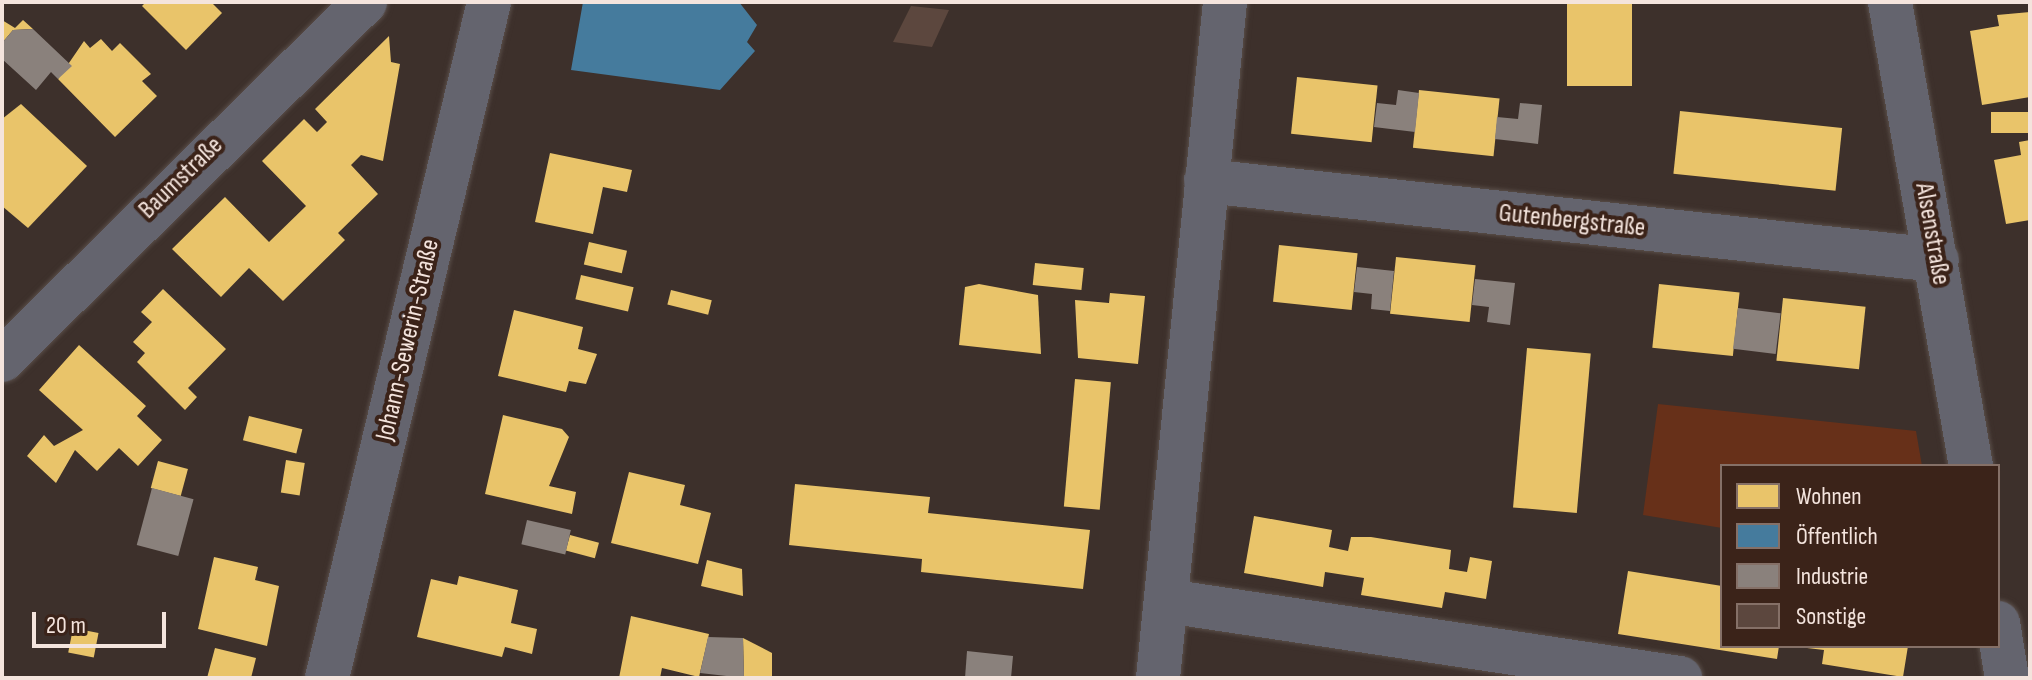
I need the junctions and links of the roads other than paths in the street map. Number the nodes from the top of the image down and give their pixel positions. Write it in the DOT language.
graph roads {
  1 [pos="365,2"];
  2 [pos="489,2"];
  3 [pos="1225,2"];
  4 [pos="1890,2"];
  5 [pos="1206,181"];
  6 [pos="1937,260"];
  7 [pos="2,360"];
  8 [pos="1971,464"];
  9 [pos="1167,601"];
  10 [pos="2000,635"];
  11 [pos="327,678"];
  12 [pos="1158,678"];
  13 [pos="1680,678"];
  14 [pos="2007,678"];
  1 -- 7 [label="street, Baumstraße"];
  2 -- 11 [label="street, Johann-Sewerin-Straße"];
  3 -- 5 [label="street"];
  4 -- 6 [label="street, Alsenstraße"];
  5 -- 6 [label="street, Gutenbergstraße"];
  5 -- 9 [label="street"];
  6 -- 8 [label="street, Alsenstraße"];
  9 -- 12 [label="street"];
  9 -- 13 [label="street"];
  10 -- 14 [label="street"];
}
